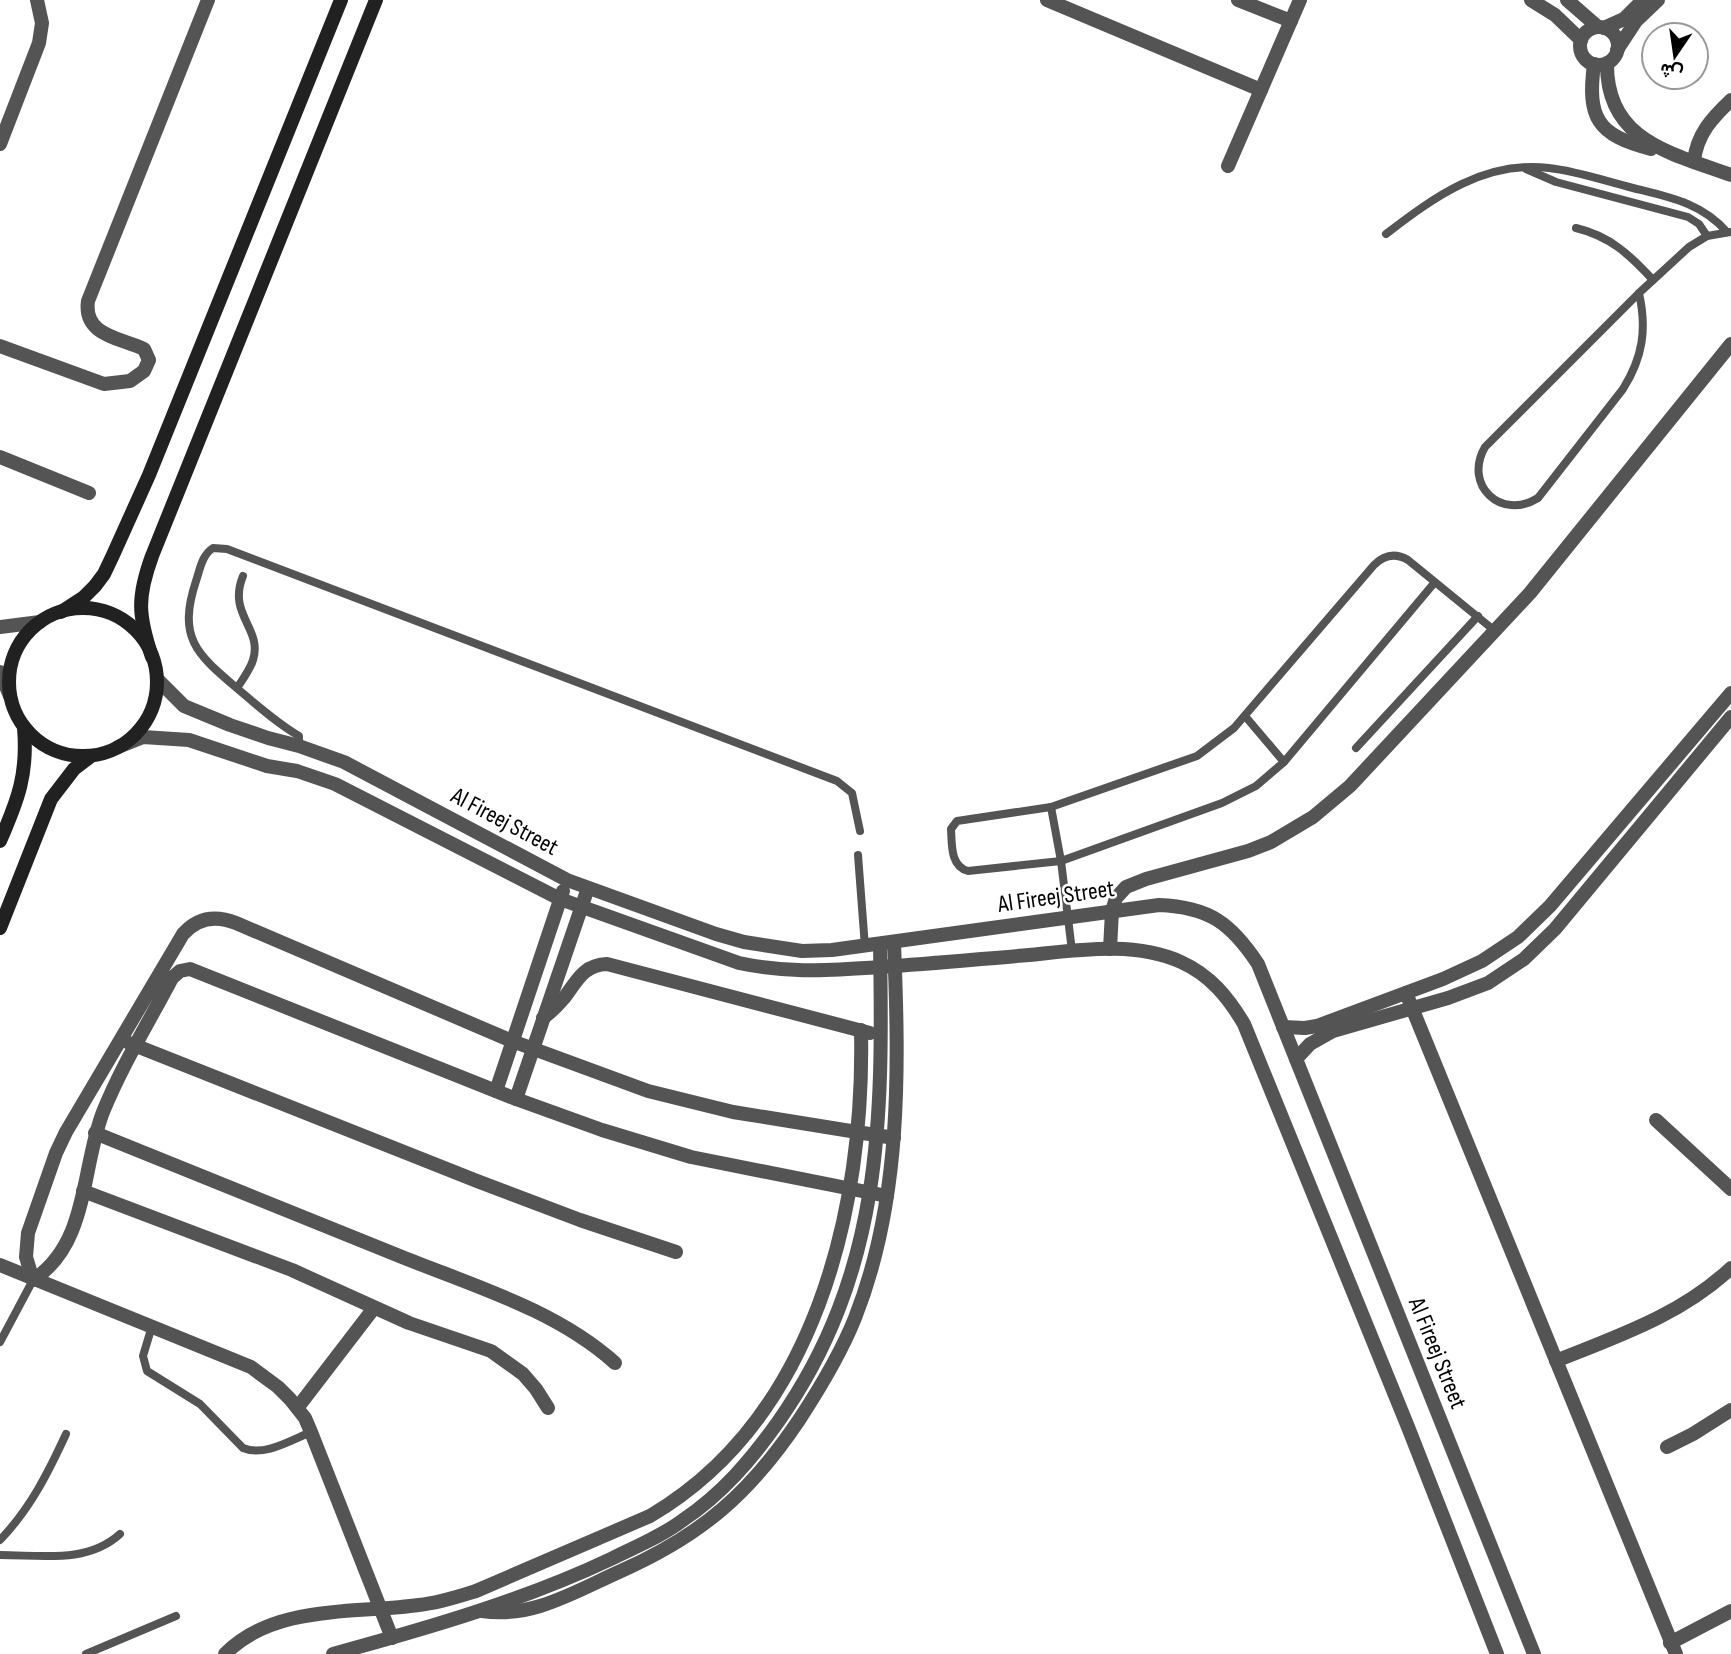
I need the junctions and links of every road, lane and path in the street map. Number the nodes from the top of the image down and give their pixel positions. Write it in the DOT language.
graph roads {
  1 [pos="37,0"];
  2 [pos="208,0"];
  3 [pos="341,0"];
  4 [pos="376,0"];
  5 [pos="1047,0"];
  6 [pos="1238,0"];
  7 [pos="1300,0"];
  8 [pos="1531,0"];
  9 [pos="1567,0"];
  10 [pos="1643,0"];
  11 [pos="1658,0"];
  12 [pos="1066,4"];
  13 [pos="1291,21"];
  14 [pos="1601,27"];
  15 [pos="1581,40"];
  16 [pos="1617,50"];
  17 [pos="1600,64"];
  18 [pos="1261,90"];
  19 [pos="1731,100"];
  20 [pos="0,144"];
  21 [pos="1672,154"];
  22 [pos="1694,161"];
  23 [pos="1228,166"];
  24 [pos="1526,169"];
  25 [pos="1731,175"];
  26 [pos="1598,179"];
  27 [pos="1594,192"];
  28 [pos="1576,228"];
  29 [pos="1729,232"];
  30 [pos="1386,234"];
  31 [pos="1707,236"];
  32 [pos="1653,280"];
  33 [pos="1639,293"];
  34 [pos="1731,344"];
  35 [pos="0,346"];
  36 [pos="0,457"];
  37 [pos="89,493"];
  38 [pos="243,576"];
  39 [pos="1435,582"];
  40 [pos="61,612"];
  41 [pos="1478,616"];
  42 [pos="40,622"];
  43 [pos="0,626"];
  44 [pos="1495,631"];
  45 [pos="152,657"];
  46 [pos="0,672"];
  47 [pos="157,680"];
  48 [pos="237,688"];
  49 [pos="1731,694"];
  50 [pos="10,696"];
  51 [pos="1245,716"];
  52 [pos="1731,718"];
  53 [pos="24,728"];
  54 [pos="293,744"];
  55 [pos="118,747"];
  56 [pos="1356,748"];
  57 [pos="92,755"];
  58 [pos="344,762"];
  59 [pos="1284,762"];
  60 [pos="278,768"];
  61 [pos="335,784"];
  62 [pos="1051,807"];
  63 [pos="860,831"];
  64 [pos="0,841"];
  65 [pos="858,855"];
  66 [pos="1061,861"];
  67 [pos="567,880"];
  68 [pos="587,888"];
  69 [pos="560,899"];
  70 [pos="1550,906"];
  71 [pos="581,907"];
  72 [pos="1112,911"];
  73 [pos="1068,917"];
  74 [pos="1563,919"];
  75 [pos="0,928"];
  76 [pos="880,945"];
  77 [pos="1110,949"];
  78 [pos="1072,951"];
  79 [pos="888,966"];
  80 [pos="1406,993"];
  81 [pos="1412,1009"];
  82 [pos="543,1018"];
  83 [pos="1283,1027"];
  84 [pos="861,1030"];
  85 [pos="880,1036"];
  86 [pos="122,1040"];
  87 [pos="512,1041"];
  88 [pos="898,1042"];
  89 [pos="136,1046"];
  90 [pos="533,1049"];
  91 [pos="1296,1059"];
  92 [pos="496,1091"];
  93 [pos="516,1099"];
  94 [pos="1656,1120"];
  95 [pos="95,1133"];
  96 [pos="858,1133"];
  97 [pos="878,1136"];
  98 [pos="894,1138"];
  99 [pos="850,1189"];
  100 [pos="1731,1189"];
  101 [pos="83,1191"];
  102 [pos="871,1192"];
  103 [pos="887,1196"];
  104 [pos="676,1252"];
  105 [pos="0,1265"];
  106 [pos="1731,1268"];
  107 [pos="33,1280"];
  108 [pos="374,1308"];
  109 [pos="152,1326"];
  110 [pos="0,1342"];
  111 [pos="1556,1361"];
  112 [pos="615,1363"];
  113 [pos="808,1376"];
  114 [pos="821,1383"];
  115 [pos="298,1407"];
  116 [pos="548,1408"];
  117 [pos="1731,1410"];
  118 [pos="311,1432"];
  119 [pos="66,1434"];
  120 [pos="1667,1447"];
  121 [pos="120,1534"];
  122 [pos="0,1540"];
  123 [pos="0,1555"];
  124 [pos="380,1608"];
  125 [pos="477,1610"];
  126 [pos="1731,1611"];
  127 [pos="176,1616"];
  128 [pos="392,1638"];
  129 [pos="1673,1648"];
  130 [pos="86,1654"];
  131 [pos="225,1654"];
  132 [pos="333,1654"];
  133 [pos="1497,1654"];
  134 [pos="1534,1654"];
  1 -- 20 [label="street"];
  2 -- 35 [label="street"];
  3 -- 40 [label="street"];
  4 -- 45 [label="street"];
  5 -- 12 [label="street"];
  6 -- 13 [label="street"];
  7 -- 13 [label="street"];
  8 -- 15 [label="street"];
  9 -- 14 [label="street"];
  10 -- 14 [label="street"];
  11 -- 16 [label="street"];
  12 -- 18 [label="street"];
  13 -- 18 [label="street"];
  14 -- 15 [label="street"];
  14 -- 16 [label="street"];
  15 -- 17 [label="street"];
  16 -- 17 [label="street"];
  17 -- 21 [label="street"];
  17 -- 21 [label="street"];
  18 -- 23 [label="street"];
  19 -- 22 [label="street"];
  21 -- 22 [label="street"];
  22 -- 25 [label="street"];
  24 -- 26 [label="lane"];
  24 -- 27 [label="lane"];
  24 -- 30 [label="lane"];
  26 -- 27 [label="lane"];
  26 -- 29 [label="lane"];
  27 -- 31 [label="lane"];
  28 -- 32 [label="lane"];
  29 -- 31 [label="lane"];
  31 -- 32 [label="lane"];
  32 -- 33 [label="lane"];
  33 -- 33 [label="lane"];
  34 -- 44 [label="street"];
  36 -- 37 [label="street"];
  38 -- 48 [label="lane"];
  39 -- 41 [label="lane"];
  39 -- 51 [label="lane"];
  39 -- 59 [label="lane"];
  40 -- 42 [label="street"];
  40 -- 45 [label="street"];
  41 -- 44 [label="lane"];
  41 -- 56 [label="lane"];
  42 -- 43 [label="street"];
  42 -- 50 [label="street"];
  44 -- 72 [label="street"];
  45 -- 47 [label="street"];
  46 -- 50 [label="street"];
  47 -- 54 [label="street, Al Fireej Street"];
  47 -- 55 [label="street"];
  48 -- 54 [label="lane"];
  48 -- 63 [label="lane"];
  49 -- 70 [label="street"];
  50 -- 53 [label="street"];
  51 -- 59 [label="lane"];
  51 -- 62 [label="lane"];
  52 -- 74 [label="street"];
  53 -- 57 [label="street"];
  53 -- 64 [label="street"];
  54 -- 58 [label="street, Al Fireej Street"];
  54 -- 60 [label="street"];
  55 -- 57 [label="street"];
  55 -- 60 [label="street, Al Fireej Street"];
  57 -- 75 [label="street"];
  58 -- 61 [label="street"];
  58 -- 67 [label="street, Al Fireej Street"];
  59 -- 66 [label="lane"];
  60 -- 61 [label="street, Al Fireej Street"];
  61 -- 69 [label="street, Al Fireej Street"];
  62 -- 66 [label="lane"];
  62 -- 66 [label="lane"];
  65 -- 76 [label="lane"];
  66 -- 73 [label="lane"];
  67 -- 68 [label="street, Al Fireej Street"];
  67 -- 69 [label="street"];
  68 -- 71 [label="street"];
  68 -- 76 [label="street, Al Fireej Street"];
  69 -- 71 [label="street, Al Fireej Street"];
  69 -- 87 [label="street"];
  70 -- 74 [label="street"];
  70 -- 80 [label="street"];
  71 -- 79 [label="street, Al Fireej Street"];
  71 -- 82 [label="street"];
  72 -- 73 [label="street, Al Fireej Street"];
  72 -- 77 [label="street"];
  72 -- 83 [label="street, Al Fireej Street"];
  73 -- 76 [label="street, Al Fireej Street"];
  73 -- 78 [label="lane"];
  74 -- 81 [label="street"];
  76 -- 79 [label="street"];
  77 -- 78 [label="street, Al Fireej Street"];
  77 -- 133 [label="street, Al Fireej Street"];
  78 -- 79 [label="street, Al Fireej Street"];
  79 -- 85 [label="street"];
  79 -- 88 [label="street"];
  80 -- 81 [label="street"];
  80 -- 83 [label="street"];
  81 -- 91 [label="street"];
  81 -- 111 [label="street"];
  82 -- 84 [label="street"];
  82 -- 90 [label="street"];
  83 -- 91 [label="street, Al Fireej Street"];
  84 -- 85 [label="street"];
  84 -- 96 [label="street"];
  85 -- 88 [label="street"];
  85 -- 97 [label="street"];
  86 -- 87 [label="street"];
  86 -- 89 [label="street"];
  86 -- 107 [label="street"];
  87 -- 90 [label="street"];
  87 -- 92 [label="street"];
  88 -- 98 [label="street"];
  89 -- 92 [label="street"];
  89 -- 95 [label="street"];
  89 -- 104 [label="street"];
  90 -- 93 [label="street"];
  90 -- 96 [label="street"];
  91 -- 134 [label="street, Al Fireej Street"];
  92 -- 93 [label="street"];
  93 -- 99 [label="street"];
  94 -- 100 [label="street"];
  95 -- 101 [label="street"];
  95 -- 112 [label="street"];
  96 -- 97 [label="street"];
  96 -- 99 [label="street"];
  97 -- 98 [label="street"];
  97 -- 102 [label="street"];
  98 -- 103 [label="street"];
  99 -- 102 [label="street"];
  99 -- 124 [label="street"];
  101 -- 107 [label="street"];
  101 -- 108 [label="street"];
  102 -- 103 [label="street"];
  102 -- 113 [label="street"];
  103 -- 114 [label="street"];
  105 -- 107 [label="street"];
  106 -- 111 [label="street"];
  107 -- 109 [label="street"];
  107 -- 110 [label="lane"];
  108 -- 115 [label="street"];
  108 -- 116 [label="street"];
  109 -- 115 [label="street"];
  109 -- 118 [label="lane"];
  111 -- 129 [label="street"];
  113 -- 114 [label="street"];
  113 -- 125 [label="street"];
  114 -- 125 [label="street"];
  115 -- 118 [label="street"];
  117 -- 120 [label="street"];
  118 -- 124 [label="street"];
  119 -- 122 [label="lane"];
  121 -- 123 [label="lane"];
  124 -- 128 [label="street"];
  124 -- 131 [label="street"];
  125 -- 128 [label="street"];
  126 -- 129 [label="street"];
  127 -- 130 [label="lane"];
  128 -- 132 [label="street"];
}
